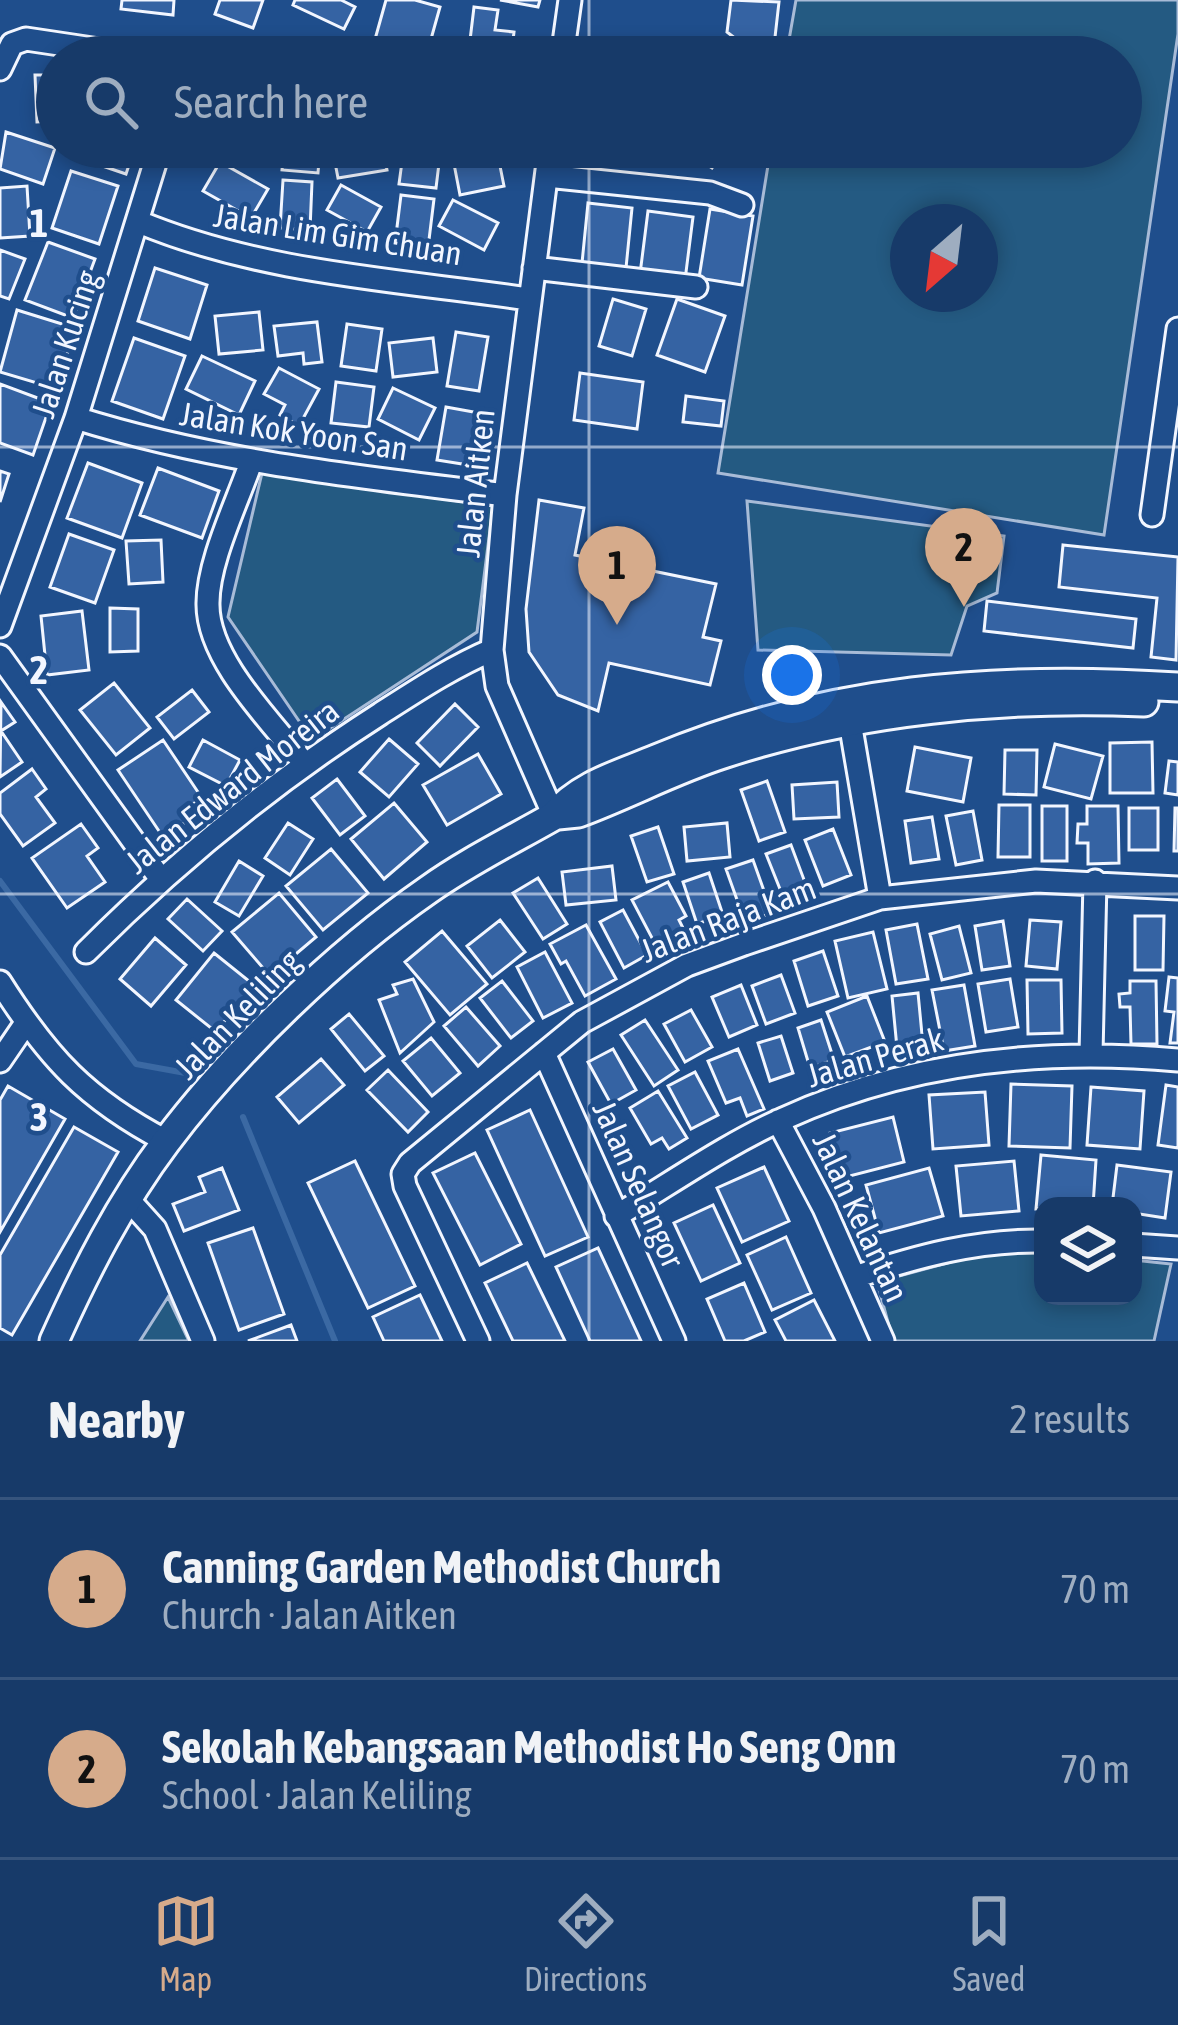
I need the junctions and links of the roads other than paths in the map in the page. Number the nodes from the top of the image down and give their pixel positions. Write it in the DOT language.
graph roads {
  1 [pos="570,0"];
  2 [pos="565,36"];
  3 [pos="36,40"];
  4 [pos="0,70"];
  5 [pos="154,168"];
  6 [pos="548,168"];
  7 [pos="547,176"];
  8 [pos="742,205"];
  9 [pos="139,222"];
  10 [pos="533,268"];
  11 [pos="696,287"];
  12 [pos="529,298"];
  13 [pos="1178,329"];
  14 [pos="76,418"];
  15 [pos="250,462"];
  16 [pos="505,496"];
  17 [pos="1152,515"];
  18 [pos="0,626"];
  19 [pos="492,650"];
  20 [pos="0,656"];
  21 [pos="1178,687"];
  22 [pos="1178,704"];
  23 [pos="850,722"];
  24 [pos="304,763"];
  25 [pos="554,816"];
  26 [pos="160,878"];
  27 [pos="1095,881"];
  28 [pos="1178,888"];
  29 [pos="880,898"];
  30 [pos="86,952"];
  31 [pos="0,982"];
  32 [pos="26,1023"];
  33 [pos="544,1053"];
  34 [pos="1090,1054"];
  35 [pos="0,1060"];
  36 [pos="1178,1060"];
  37 [pos="778,1121"];
  38 [pos="166,1142"];
  39 [pos="128,1199"];
  40 [pos="616,1216"];
  41 [pos="1034,1241"];
  42 [pos="1142,1246"];
  43 [pos="1178,1248"];
  44 [pos="856,1277"];
  45 [pos="54,1341"];
  46 [pos="203,1341"];
  47 [pos="478,1341"];
  48 [pos="674,1341"];
  49 [pos="883,1341"];
  1 -- 2 [label="street"];
  3 -- 4 [label="street"];
  5 -- 9 [label="street, Jalan Kucing"];
  6 -- 7 [label="street, Jalan Aitken"];
  7 -- 8 [label="street"];
  7 -- 10 [label="street, Jalan Aitken"];
  9 -- 12 [label="street, Jalan Lim Gim Chuan"];
  9 -- 14 [label="street, Jalan Kucing"];
  10 -- 11 [label="street"];
  10 -- 12 [label="street, Jalan Aitken"];
  12 -- 16 [label="street, Jalan Aitken"];
  13 -- 17 [label="street"];
  14 -- 15 [label="street, Jalan Kok Yoon San"];
  14 -- 18 [label="street, Jalan Kucing"];
  15 -- 16 [label="street, Jalan Kok Yoon San"];
  15 -- 24 [label="street"];
  16 -- 19 [label="street, Jalan Aitken"];
  19 -- 24 [label="street, Jalan Edward Moreira"];
  19 -- 25 [label="street, Jalan Aitken"];
  20 -- 26 [label="street"];
  21 -- 25 [label="main road, Jalan Keliling"];
  22 -- 23 [label="main road, Jalan Keliling"];
  23 -- 25 [label="main road, Jalan Keliling"];
  23 -- 29 [label="street"];
  24 -- 26 [label="street, Jalan Edward Moreira"];
  25 -- 38 [label="main road, Jalan Keliling"];
  26 -- 30 [label="street, Jalan Edward Moreira"];
  27 -- 28 [label="street, Jalan Raja Kam"];
  27 -- 29 [label="street, Jalan Raja Kam"];
  27 -- 34 [label="street"];
  29 -- 33 [label="street, Jalan Raja Kam"];
  31 -- 32 [label="street"];
  32 -- 35 [label="street"];
  32 -- 38 [label="street"];
  33 -- 40 [label="street, Jalan Selangor"];
  33 -- 47 [label="street, Jalan Raja Kam"];
  34 -- 36 [label="street, Jalan Perak"];
  34 -- 37 [label="street, Jalan Perak"];
  37 -- 40 [label="street, Jalan Perak"];
  37 -- 44 [label="street, Jalan Kelantan"];
  38 -- 39 [label="main road, Jalan Keliling"];
  39 -- 45 [label="main road, Jalan Keliling"];
  39 -- 46 [label="street"];
  40 -- 48 [label="street, Jalan Selangor"];
  41 -- 44 [label="street"];
  42 -- 43 [label="street"];
  44 -- 49 [label="street, Jalan Kelantan"];
}
